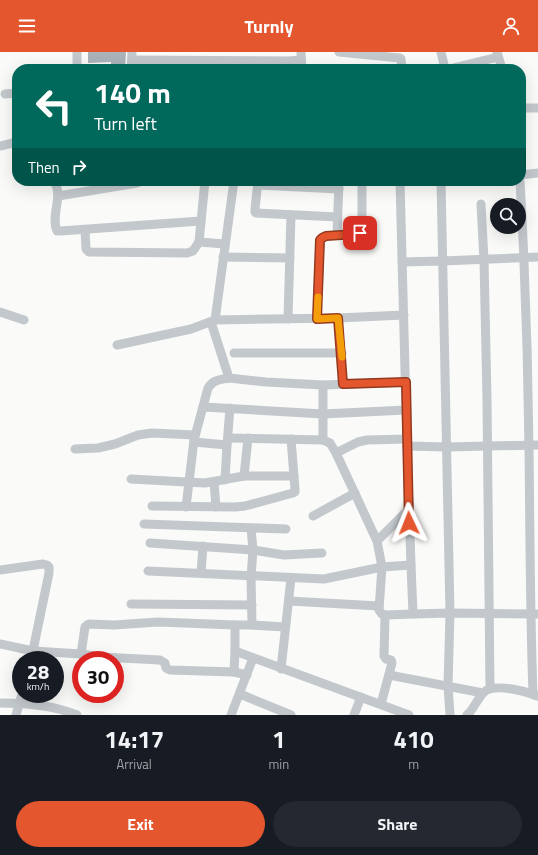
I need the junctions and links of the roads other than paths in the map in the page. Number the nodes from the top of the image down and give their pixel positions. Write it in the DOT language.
graph roads {
  1 [pos="77,52"];
  2 [pos="339,52"];
  3 [pos="441,52"];
  4 [pos="498,54"];
  5 [pos="132,60"];
  6 [pos="301,60"];
  7 [pos="288,61"];
  8 [pos="77,64"];
  9 [pos="285,64"];
  10 [pos="402,64"];
  11 [pos="444,64"];
  12 [pos="465,64"];
  13 [pos="501,64"];
  14 [pos="12,93"];
  15 [pos="5,94"];
  16 [pos="526,108"];
  17 [pos="538,108"];
  18 [pos="12,143"];
  19 [pos="0,146"];
  20 [pos="538,173"];
  21 [pos="526,174"];
  22 [pos="56,186"];
  23 [pos="119,186"];
  24 [pos="204,186"];
  25 [pos="233,186"];
  26 [pos="258,186"];
  27 [pos="339,186"];
  28 [pos="362,186"];
  29 [pos="400,186"];
  30 [pos="441,186"];
  31 [pos="520,186"];
  32 [pos="58,196"];
  33 [pos="481,204"];
  34 [pos="292,215"];
  35 [pos="337,217"];
  36 [pos="201,221"];
  37 [pos="85,230"];
  38 [pos="336,235"];
  39 [pos="199,242"];
  40 [pos="225,244"];
  41 [pos="223,256"];
  42 [pos="524,257"];
  43 [pos="538,257"];
  44 [pos="290,258"];
  45 [pos="484,260"];
  46 [pos="442,261"];
  47 [pos="402,262"];
  48 [pos="0,312"];
  49 [pos="404,315"];
  50 [pos="338,318"];
  51 [pos="288,319"];
  52 [pos="317,319"];
  53 [pos="24,320"];
  54 [pos="213,321"];
  55 [pos="117,345"];
  56 [pos="234,353"];
  57 [pos="342,353"];
  58 [pos="228,378"];
  59 [pos="406,382"];
  60 [pos="343,384"];
  61 [pos="323,385"];
  62 [pos="202,407"];
  63 [pos="230,408"];
  64 [pos="406,410"];
  65 [pos="323,414"];
  66 [pos="194,438"];
  67 [pos="248,438"];
  68 [pos="290,439"];
  69 [pos="323,440"];
  70 [pos="228,442"];
  71 [pos="407,443"];
  72 [pos="488,445"];
  73 [pos="534,445"];
  74 [pos="446,447"];
  75 [pos="75,449"];
  76 [pos="336,453"];
  77 [pos="244,476"];
  78 [pos="294,476"];
  79 [pos="131,479"];
  80 [pos="225,480"];
  81 [pos="189,482"];
  82 [pos="214,482"];
  83 [pos="355,493"];
  84 [pos="152,506"];
  85 [pos="186,507"];
  86 [pos="216,508"];
  87 [pos="409,509"];
  88 [pos="313,516"];
  89 [pos="144,524"];
  90 [pos="251,528"];
  91 [pos="286,530"];
  92 [pos="377,541"];
  93 [pos="150,542"];
  94 [pos="203,546"];
  95 [pos="253,550"];
  96 [pos="322,553"];
  97 [pos="410,565"];
  98 [pos="382,567"];
  99 [pos="0,570"];
  100 [pos="148,571"];
  101 [pos="201,573"];
  102 [pos="251,577"];
  103 [pos="292,578"];
  104 [pos="289,601"];
  105 [pos="131,604"];
  106 [pos="252,605"];
  107 [pos="379,606"];
  108 [pos="450,613"];
  109 [pos="490,613"];
  110 [pos="413,614"];
  111 [pos="534,614"];
  112 [pos="386,615"];
  113 [pos="235,625"];
  114 [pos="252,625"];
  115 [pos="285,627"];
  116 [pos="0,644"];
  117 [pos="20,651"];
  118 [pos="33,651"];
  119 [pos="81,651"];
  120 [pos="235,651"];
  121 [pos="124,658"];
  122 [pos="253,658"];
  123 [pos="281,669"];
  124 [pos="234,672"];
  125 [pos="246,675"];
  126 [pos="389,675"];
  127 [pos="448,686"];
  128 [pos="487,690"];
  129 [pos="240,694"];
  130 [pos="535,695"];
  131 [pos="361,698"];
  132 [pos="12,700"];
  133 [pos="0,703"];
  134 [pos="20,703"];
  135 [pos="38,703"];
  136 [pos="381,704"];
  137 [pos="16,715"];
  138 [pos="77,715"];
  139 [pos="231,715"];
  140 [pos="291,715"];
  141 [pos="354,715"];
  142 [pos="409,715"];
  143 [pos="450,715"];
  144 [pos="469,715"];
  1 -- 8 [label="street"];
  2 -- 10 [label="street"];
  3 -- 11 [label="street"];
  4 -- 12 [label="street"];
  4 -- 13 [label="street"];
  5 -- 7 [label="street"];
  6 -- 7 [label="street"];
  7 -- 9 [label="street"];
  14 -- 15 [label="street"];
  16 -- 17 [label="street"];
  18 -- 19 [label="street"];
  20 -- 21 [label="street"];
  22 -- 32 [label="street"];
  23 -- 32 [label="street"];
  24 -- 36 [label="street"];
  25 -- 40 [label="street"];
  26 -- 34 [label="street"];
  27 -- 35 [label="street"];
  28 -- 38 [label="street"];
  29 -- 47 [label="street"];
  30 -- 46 [label="street"];
  31 -- 42 [label="street"];
  32 -- 37 [label="street"];
  33 -- 45 [label="street"];
  34 -- 35 [label="street"];
  34 -- 44 [label="street"];
  35 -- 38 [label="street"];
  36 -- 37 [label="street"];
  36 -- 39 [label="street"];
  37 -- 39 [label="street"];
  38 -- 52 [label="street"];
  39 -- 40 [label="street"];
  40 -- 41 [label="street"];
  41 -- 44 [label="street"];
  41 -- 54 [label="street"];
  42 -- 43 [label="street"];
  42 -- 45 [label="street"];
  42 -- 73 [label="street"];
  44 -- 51 [label="street"];
  45 -- 46 [label="street"];
  45 -- 72 [label="street"];
  46 -- 47 [label="street"];
  46 -- 74 [label="street"];
  47 -- 49 [label="street"];
  48 -- 53 [label="street"];
  49 -- 50 [label="street"];
  49 -- 59 [label="street"];
  50 -- 52 [label="street"];
  50 -- 57 [label="street"];
  51 -- 52 [label="street"];
  51 -- 54 [label="street"];
  54 -- 55 [label="street"];
  54 -- 58 [label="street"];
  56 -- 57 [label="street"];
  57 -- 60 [label="street"];
  58 -- 61 [label="street"];
  58 -- 62 [label="street"];
  59 -- 60 [label="street"];
  59 -- 64 [label="street"];
  60 -- 61 [label="street"];
  61 -- 65 [label="street"];
  62 -- 63 [label="street"];
  62 -- 66 [label="street"];
  63 -- 65 [label="street"];
  63 -- 70 [label="street"];
  64 -- 65 [label="street"];
  64 -- 71 [label="street"];
  65 -- 69 [label="street"];
  66 -- 70 [label="street"];
  66 -- 75 [label="street"];
  66 -- 81 [label="street"];
  67 -- 68 [label="street"];
  67 -- 70 [label="street"];
  67 -- 77 [label="street"];
  68 -- 69 [label="street"];
  68 -- 78 [label="street"];
  69 -- 76 [label="street"];
  70 -- 80 [label="street"];
  71 -- 74 [label="street"];
  71 -- 76 [label="street"];
  71 -- 87 [label="street"];
  72 -- 73 [label="street"];
  72 -- 74 [label="street"];
  72 -- 109 [label="street"];
  73 -- 111 [label="street"];
  74 -- 108 [label="street"];
  76 -- 83 [label="street"];
  77 -- 78 [label="street"];
  77 -- 80 [label="street"];
  78 -- 86 [label="street"];
  79 -- 81 [label="street"];
  80 -- 82 [label="street"];
  81 -- 82 [label="street"];
  81 -- 85 [label="street"];
  82 -- 86 [label="street"];
  83 -- 88 [label="street"];
  83 -- 92 [label="street"];
  84 -- 85 [label="street"];
  85 -- 86 [label="street"];
  87 -- 92 [label="street"];
  87 -- 97 [label="street"];
  89 -- 90 [label="street"];
  90 -- 91 [label="street"];
  90 -- 95 [label="street"];
  92 -- 98 [label="street"];
  93 -- 94 [label="street"];
  94 -- 95 [label="street"];
  94 -- 101 [label="street"];
  95 -- 96 [label="street"];
  95 -- 102 [label="street"];
  97 -- 98 [label="street"];
  97 -- 110 [label="street"];
  98 -- 103 [label="street"];
  98 -- 107 [label="street"];
  99 -- 118 [label="street"];
  100 -- 101 [label="street"];
  101 -- 102 [label="street"];
  102 -- 103 [label="street"];
  102 -- 106 [label="street"];
  103 -- 104 [label="street"];
  104 -- 107 [label="street"];
  104 -- 115 [label="street"];
  105 -- 106 [label="street"];
  106 -- 114 [label="street"];
  107 -- 112 [label="street"];
  108 -- 109 [label="street"];
  108 -- 110 [label="street"];
  108 -- 127 [label="street"];
  109 -- 111 [label="street"];
  109 -- 128 [label="street"];
  110 -- 112 [label="street"];
  111 -- 130 [label="street"];
  112 -- 126 [label="street"];
  113 -- 114 [label="street"];
  113 -- 119 [label="street"];
  113 -- 120 [label="street"];
  114 -- 115 [label="street"];
  115 -- 123 [label="street"];
  116 -- 117 [label="street"];
  120 -- 122 [label="street"];
  120 -- 124 [label="street"];
  121 -- 124 [label="street"];
  122 -- 123 [label="street"];
  122 -- 125 [label="street"];
  123 -- 131 [label="street"];
  124 -- 125 [label="street"];
  125 -- 129 [label="street"];
  126 -- 127 [label="street"];
  126 -- 136 [label="street"];
  127 -- 128 [label="street"];
  127 -- 143 [label="street"];
  128 -- 130 [label="street"];
  128 -- 144 [label="street"];
  129 -- 139 [label="street"];
  129 -- 140 [label="street"];
  131 -- 136 [label="street"];
  131 -- 141 [label="street"];
  132 -- 133 [label="street"];
  134 -- 137 [label="street"];
  135 -- 138 [label="street"];
  136 -- 142 [label="street"];
}
